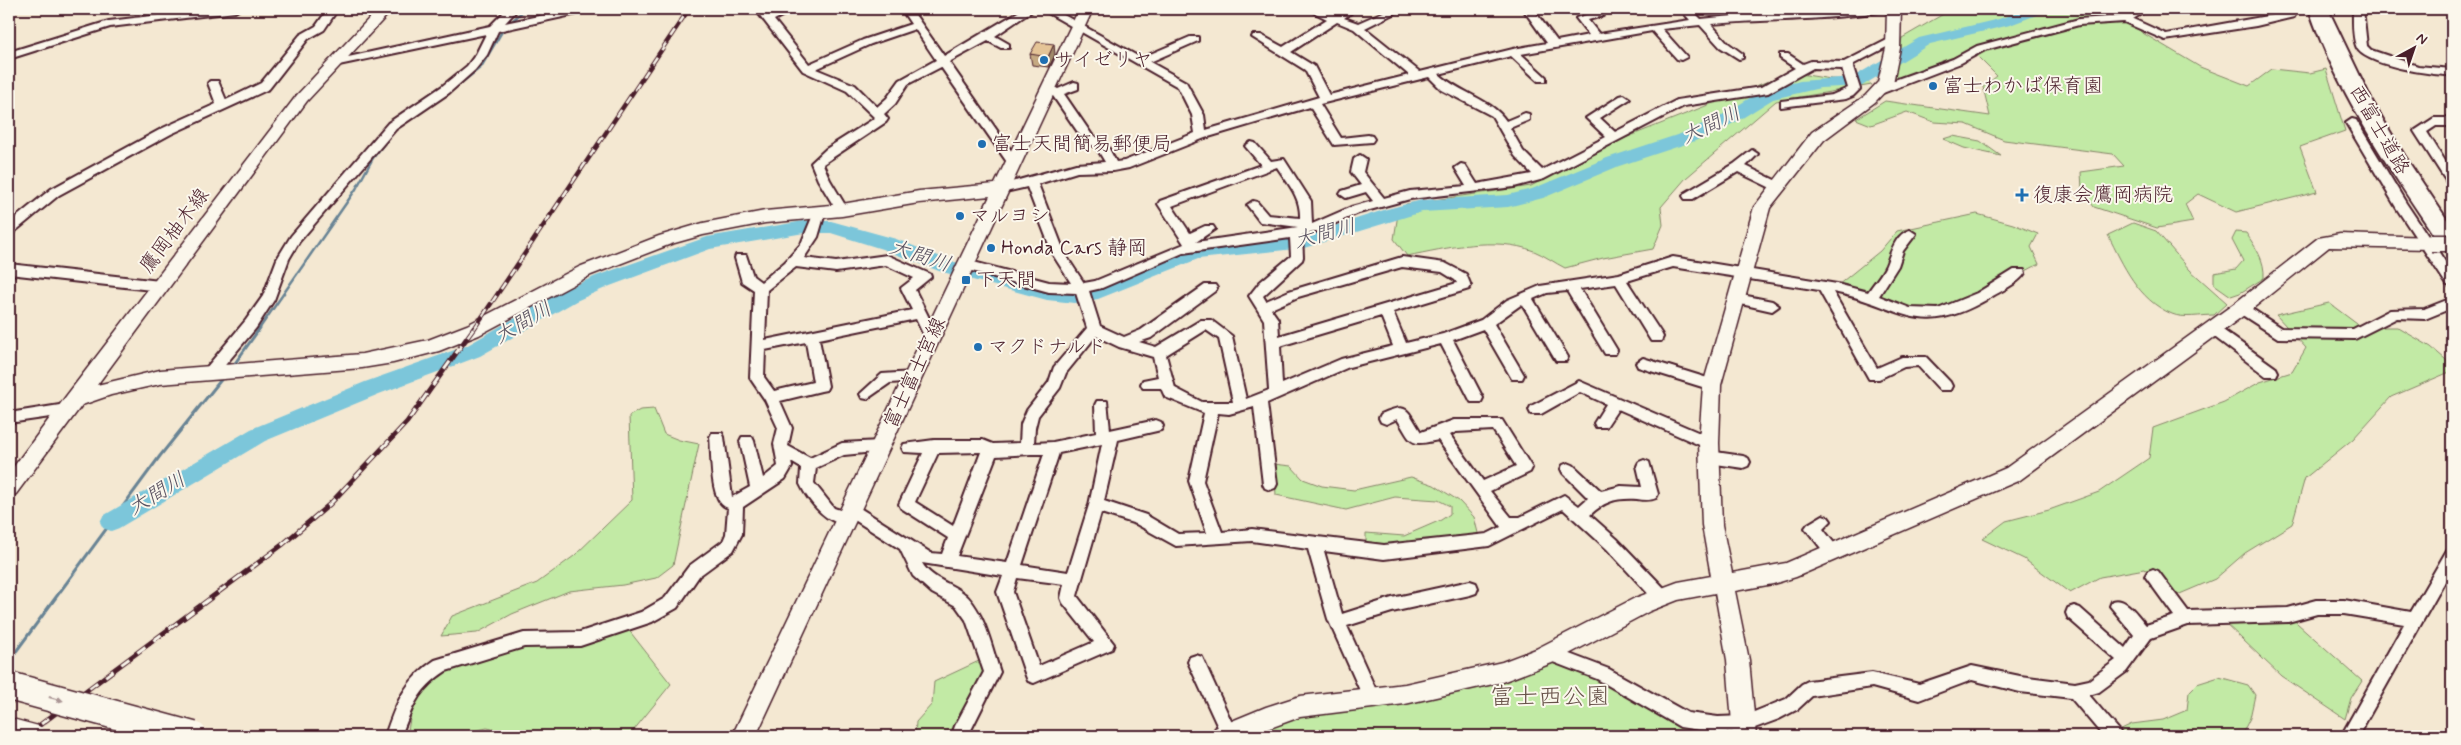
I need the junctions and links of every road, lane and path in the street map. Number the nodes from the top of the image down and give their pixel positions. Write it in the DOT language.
graph roads {
  1 [pos="135,9"];
  2 [pos="234,9"];
  3 [pos="332,9"];
  4 [pos="386,9"];
  5 [pos="513,9"];
  6 [pos="586,9"];
  7 [pos="760,9"];
  8 [pos="791,9"];
  9 [pos="906,9"];
  10 [pos="1030,9"];
  11 [pos="1046,9"];
  12 [pos="1086,9"];
  13 [pos="1312,9"];
  14 [pos="1398,9"];
  15 [pos="1528,9"];
  16 [pos="1685,9"];
  17 [pos="1878,9"];
  18 [pos="1894,9"];
  19 [pos="2144,9"];
  20 [pos="2287,9"];
  21 [pos="2318,9"];
  22 [pos="2331,9"];
  23 [pos="2358,9"];
  24 [pos="1760,12"];
  25 [pos="1338,13"];
  26 [pos="1599,14"];
  27 [pos="768,19"];
  28 [pos="2125,19"];
  29 [pos="130,21"];
  30 [pos="1700,22"];
  31 [pos="917,25"];
  32 [pos="1078,26"];
  33 [pos="1358,27"];
  34 [pos="1654,27"];
  35 [pos="496,28"];
  36 [pos="987,36"];
  37 [pos="1257,37"];
  38 [pos="1597,38"];
  39 [pos="1194,39"];
  40 [pos="1893,44"];
  41 [pos="1005,46"];
  42 [pos="1555,46"];
  43 [pos="1283,52"];
  44 [pos="1513,52"];
  45 [pos="9,56"];
  46 [pos="1739,56"];
  47 [pos="1784,56"];
  48 [pos="1681,57"];
  49 [pos="942,61"];
  50 [pos="1141,62"];
  51 [pos="334,63"];
  52 [pos="1803,69"];
  53 [pos="807,70"];
  54 [pos="1849,71"];
  55 [pos="2452,72"];
  56 [pos="1432,73"];
  57 [pos="1418,76"];
  58 [pos="1542,80"];
  59 [pos="214,83"];
  60 [pos="1884,83"];
  61 [pos="1074,86"];
  62 [pos="1053,90"];
  63 [pos="1624,99"];
  64 [pos="1326,100"];
  65 [pos="1313,103"];
  66 [pos="1785,104"];
  67 [pos="222,106"];
  68 [pos="878,113"];
  69 [pos="1525,117"];
  70 [pos="2452,122"];
  71 [pos="2352,123"];
  72 [pos="1503,126"];
  73 [pos="1202,135"];
  74 [pos="1615,138"];
  75 [pos="1368,139"];
  76 [pos="1251,146"];
  77 [pos="1752,154"];
  78 [pos="1360,159"];
  79 [pos="1013,162"];
  80 [pos="1269,166"];
  81 [pos="1113,167"];
  82 [pos="1738,167"];
  83 [pos="1461,168"];
  84 [pos="1540,176"];
  85 [pos="2452,181"];
  86 [pos="1031,182"];
  87 [pos="1777,186"];
  88 [pos="1368,187"];
  89 [pos="1001,189"];
  90 [pos="1474,189"];
  91 [pos="1346,194"];
  92 [pos="1689,196"];
  93 [pos="1381,203"];
  94 [pos="1254,205"];
  95 [pos="842,210"];
  96 [pos="2452,222"];
  97 [pos="816,223"];
  98 [pos="1210,229"];
  99 [pos="9,230"];
  100 [pos="1910,234"];
  101 [pos="1300,235"];
  102 [pos="1190,243"];
  103 [pos="2428,244"];
  104 [pos="2452,244"];
  105 [pos="741,258"];
  106 [pos="795,262"];
  107 [pos="9,269"];
  108 [pos="962,271"];
  109 [pos="1743,273"];
  110 [pos="2019,273"];
  111 [pos="1619,279"];
  112 [pos="2452,282"];
  113 [pos="160,286"];
  114 [pos="1571,286"];
  115 [pos="1823,286"];
  116 [pos="760,288"];
  117 [pos="1210,288"];
  118 [pos="1082,294"];
  119 [pos="1525,297"];
  120 [pos="1871,298"];
  121 [pos="1737,299"];
  122 [pos="2452,303"];
  123 [pos="1772,306"];
  124 [pos="1263,307"];
  125 [pos="2241,308"];
  126 [pos="1385,309"];
  127 [pos="918,314"];
  128 [pos="1486,324"];
  129 [pos="2213,328"];
  130 [pos="1094,330"];
  131 [pos="812,336"];
  132 [pos="1656,337"];
  133 [pos="932,338"];
  134 [pos="1445,338"];
  135 [pos="1273,342"];
  136 [pos="1124,343"];
  137 [pos="757,347"];
  138 [pos="1401,348"];
  139 [pos="1610,350"];
  140 [pos="1158,353"];
  141 [pos="1561,356"];
  142 [pos="1643,363"];
  143 [pos="223,372"];
  144 [pos="2271,372"];
  145 [pos="1517,375"];
  146 [pos="913,377"];
  147 [pos="1165,382"];
  148 [pos="1148,384"];
  149 [pos="1712,386"];
  150 [pos="1945,386"];
  151 [pos="1276,392"];
  152 [pos="867,394"];
  153 [pos="771,397"];
  154 [pos="1476,398"];
  155 [pos="1260,400"];
  156 [pos="1614,403"];
  157 [pos="70,405"];
  158 [pos="1102,405"];
  159 [pos="1241,406"];
  160 [pos="1212,408"];
  161 [pos="1536,410"];
  162 [pos="9,418"];
  163 [pos="1386,418"];
  164 [pos="1601,423"];
  165 [pos="1156,426"];
  166 [pos="1441,433"];
  167 [pos="716,437"];
  168 [pos="1107,437"];
  169 [pos="748,441"];
  170 [pos="934,446"];
  171 [pos="880,447"];
  172 [pos="909,448"];
  173 [pos="1053,448"];
  174 [pos="782,449"];
  175 [pos="991,450"];
  176 [pos="1027,450"];
  177 [pos="1709,450"];
  178 [pos="1743,462"];
  179 [pos="809,465"];
  180 [pos="1644,466"];
  181 [pos="1568,469"];
  182 [pos="1270,484"];
  183 [pos="9,488"];
  184 [pos="758,488"];
  185 [pos="1480,489"];
  186 [pos="1598,498"];
  187 [pos="736,504"];
  188 [pos="1096,505"];
  189 [pos="848,514"];
  190 [pos="1579,515"];
  191 [pos="1823,521"];
  192 [pos="1519,523"];
  193 [pos="956,535"];
  194 [pos="1217,539"];
  195 [pos="1315,545"];
  196 [pos="907,547"];
  197 [pos="1833,552"];
  198 [pos="947,561"];
  199 [pos="2449,564"];
  200 [pos="1010,571"];
  201 [pos="2153,576"];
  202 [pos="1073,579"];
  203 [pos="1725,582"];
  204 [pos="1470,588"];
  205 [pos="1661,596"];
  206 [pos="2118,606"];
  207 [pos="2074,613"];
  208 [pos="2185,619"];
  209 [pos="2414,619"];
  210 [pos="1338,622"];
  211 [pos="2144,634"];
  212 [pos="1551,654"];
  213 [pos="2126,659"];
  214 [pos="1196,662"];
  215 [pos="9,686"];
  216 [pos="2075,691"];
  217 [pos="1372,699"];
  218 [pos="9,729"];
  219 [pos="1745,730"];
  220 [pos="1226,735"];
  221 [pos="35,736"];
  222 [pos="194,736"];
  223 [pos="393,736"];
  224 [pos="744,736"];
  225 [pos="962,736"];
  226 [pos="2113,736"];
  227 [pos="2349,736"];
  1 -- 29 [label="street"];
  2 -- 29 [label="street"];
  3 -- 67 [label="street"];
  4 -- 51 [label="street, 鷹岡柚木線"];
  5 -- 35 [label="street"];
  6 -- 35 [label="street"];
  7 -- 27 [label="street"];
  8 -- 27 [label="street"];
  9 -- 31 [label="street"];
  10 -- 36 [label="street"];
  11 -- 32 [label="street"];
  12 -- 32 [label="street, 富士富士宮線"];
  13 -- 25 [label="street"];
  14 -- 33 [label="street"];
  15 -- 42 [label="street"];
  16 -- 30 [label="street"];
  17 -- 24 [label="street"];
  18 -- 40 [label="street"];
  19 -- 28 [label="street"];
  20 -- 28 [label="street"];
  21 -- 104 [label="highway, 西富士道路"];
  22 -- 96 [label="highway, 西富士道路"];
  23 -- 55 [label="street"];
  24 -- 30 [label="street"];
  25 -- 33 [label="street"];
  25 -- 43 [label="street"];
  26 -- 38 [label="street"];
  27 -- 53 [label="street"];
  28 -- 60 [label="street"];
  29 -- 45 [label="street"];
  30 -- 34 [label="street"];
  30 -- 46 [label="street"];
  31 -- 49 [label="street"];
  31 -- 53 [label="street"];
  32 -- 50 [label="street"];
  32 -- 62 [label="street, 富士富士宮線"];
  33 -- 57 [label="street"];
  34 -- 38 [label="street"];
  34 -- 48 [label="street"];
  35 -- 51 [label="street"];
  35 -- 143 [label="street"];
  36 -- 41 [label="street"];
  36 -- 49 [label="street"];
  37 -- 43 [label="street"];
  38 -- 42 [label="street"];
  39 -- 50 [label="street"];
  40 -- 54 [label="street"];
  40 -- 60 [label="street"];
  42 -- 44 [label="street"];
  43 -- 64 [label="street"];
  44 -- 56 [label="street"];
  44 -- 58 [label="street"];
  47 -- 52 [label="street"];
  49 -- 68 [label="street"];
  49 -- 79 [label="street"];
  50 -- 73 [label="street"];
  51 -- 113 [label="street, 鷹岡柚木線"];
  52 -- 54 [label="street"];
  52 -- 74 [label="street"];
  53 -- 68 [label="street"];
  54 -- 66 [label="street"];
  56 -- 57 [label="street"];
  56 -- 72 [label="street"];
  57 -- 64 [label="street"];
  59 -- 67 [label="street"];
  60 -- 87 [label="street"];
  61 -- 62 [label="street"];
  62 -- 79 [label="street, 富士富士宮線"];
  62 -- 81 [label="street"];
  63 -- 74 [label="street"];
  64 -- 65 [label="street"];
  65 -- 73 [label="street"];
  65 -- 75 [label="street"];
  67 -- 99 [label="street"];
  68 -- 95 [label="street"];
  69 -- 72 [label="street"];
  70 -- 85 [label="street"];
  71 -- 103 [label="street"];
  72 -- 84 [label="street"];
  73 -- 81 [label="street"];
  74 -- 84 [label="street"];
  76 -- 80 [label="street"];
  77 -- 82 [label="street"];
  78 -- 88 [label="street"];
  79 -- 89 [label="street, 富士富士宮線"];
  80 -- 101 [label="street"];
  80 -- 102 [label="street"];
  81 -- 86 [label="street"];
  82 -- 87 [label="street"];
  82 -- 92 [label="street"];
  83 -- 90 [label="street"];
  84 -- 90 [label="street"];
  86 -- 89 [label="street"];
  86 -- 118 [label="street"];
  87 -- 109 [label="street"];
  88 -- 91 [label="street"];
  88 -- 93 [label="street"];
  89 -- 95 [label="street"];
  89 -- 108 [label="street, 富士富士宮線"];
  90 -- 93 [label="street"];
  93 -- 101 [label="street"];
  94 -- 101 [label="street"];
  95 -- 97 [label="street"];
  97 -- 106 [label="street"];
  97 -- 143 [label="street"];
  98 -- 102 [label="street"];
  100 -- 120 [label="street"];
  101 -- 102 [label="street"];
  101 -- 124 [label="street"];
  102 -- 118 [label="street"];
  103 -- 104 [label="street, bridge"];
  103 -- 112 [label="street"];
  103 -- 125 [label="street"];
  105 -- 116 [label="street"];
  106 -- 116 [label="street"];
  106 -- 127 [label="street"];
  107 -- 113 [label="street"];
  108 -- 118 [label="street"];
  108 -- 133 [label="street, 富士富士宮線"];
  109 -- 111 [label="street"];
  109 -- 115 [label="street"];
  109 -- 121 [label="street"];
  110 -- 120 [label="street"];
  111 -- 114 [label="street"];
  111 -- 132 [label="street"];
  113 -- 157 [label="street, 鷹岡柚木線"];
  114 -- 119 [label="street"];
  114 -- 139 [label="street"];
  115 -- 120 [label="street"];
  115 -- 150 [label="street"];
  116 -- 137 [label="street"];
  117 -- 136 [label="street"];
  118 -- 130 [label="street"];
  119 -- 128 [label="street"];
  119 -- 141 [label="street"];
  121 -- 123 [label="street"];
  121 -- 149 [label="street"];
  122 -- 125 [label="street"];
  124 -- 126 [label="street"];
  124 -- 135 [label="street"];
  125 -- 129 [label="street"];
  126 -- 135 [label="street"];
  126 -- 138 [label="street"];
  127 -- 131 [label="street"];
  127 -- 133 [label="street"];
  128 -- 134 [label="street"];
  128 -- 145 [label="street"];
  129 -- 144 [label="street"];
  129 -- 197 [label="street"];
  130 -- 136 [label="street"];
  130 -- 176 [label="street"];
  131 -- 137 [label="street"];
  131 -- 153 [label="street"];
  133 -- 146 [label="street, 富士富士宮線"];
  134 -- 138 [label="street"];
  134 -- 154 [label="street"];
  135 -- 151 [label="street"];
  136 -- 140 [label="street"];
  137 -- 153 [label="street"];
  138 -- 151 [label="street"];
  140 -- 147 [label="street"];
  140 -- 159 [label="street"];
  142 -- 149 [label="street"];
  143 -- 157 [label="street"];
  146 -- 152 [label="street"];
  146 -- 171 [label="street, 富士富士宮線"];
  147 -- 148 [label="street"];
  147 -- 160 [label="street"];
  149 -- 177 [label="street"];
  151 -- 155 [label="street"];
  153 -- 174 [label="street"];
  155 -- 159 [label="street"];
  155 -- 182 [label="street"];
  156 -- 161 [label="street"];
  156 -- 164 [label="street"];
  156 -- 177 [label="street"];
  157 -- 162 [label="street"];
  157 -- 183 [label="street, 鷹岡柚木線"];
  158 -- 168 [label="street"];
  159 -- 160 [label="street"];
  160 -- 194 [label="street"];
  163 -- 166 [label="street"];
  165 -- 168 [label="street"];
  166 -- 185 [label="street"];
  166 -- 185 [label="street"];
  167 -- 187 [label="street"];
  168 -- 173 [label="street"];
  168 -- 188 [label="street"];
  169 -- 184 [label="street"];
  170 -- 172 [label="street"];
  170 -- 175 [label="street"];
  170 -- 193 [label="street"];
  171 -- 179 [label="street"];
  171 -- 189 [label="street, 富士富士宮線"];
  173 -- 176 [label="street"];
  173 -- 200 [label="street"];
  174 -- 179 [label="street"];
  174 -- 184 [label="street"];
  175 -- 176 [label="street"];
  175 -- 193 [label="street"];
  177 -- 178 [label="street"];
  177 -- 203 [label="street"];
  179 -- 189 [label="street"];
  180 -- 186 [label="street"];
  181 -- 186 [label="street"];
  184 -- 187 [label="street"];
  185 -- 192 [label="street"];
  186 -- 190 [label="street"];
  187 -- 223 [label="street"];
  188 -- 194 [label="street"];
  188 -- 202 [label="street"];
  189 -- 196 [label="street"];
  189 -- 224 [label="street, 富士富士宮線"];
  190 -- 192 [label="street"];
  190 -- 205 [label="street"];
  191 -- 197 [label="street"];
  192 -- 195 [label="street"];
  193 -- 198 [label="street"];
  194 -- 195 [label="street"];
  195 -- 210 [label="street"];
  196 -- 198 [label="street"];
  196 -- 225 [label="street"];
  197 -- 203 [label="street"];
  198 -- 200 [label="street"];
  199 -- 209 [label="street"];
  200 -- 202 [label="street"];
  200 -- 202 [label="street"];
  201 -- 208 [label="street"];
  203 -- 205 [label="street"];
  203 -- 219 [label="street"];
  204 -- 210 [label="street"];
  205 -- 212 [label="street"];
  206 -- 211 [label="street"];
  207 -- 213 [label="street"];
  208 -- 209 [label="street"];
  208 -- 211 [label="street"];
  209 -- 227 [label="street"];
  210 -- 217 [label="street"];
  211 -- 213 [label="street"];
  212 -- 217 [label="street"];
  212 -- 219 [label="street"];
  213 -- 216 [label="street"];
  214 -- 220 [label="street"];
  215 -- 222 [label="highway, one-way, bridge"];
  216 -- 219 [label="street"];
  216 -- 226 [label="street"];
  217 -- 220 [label="street"];
  218 -- 221 [label="street, bridge"];
}
